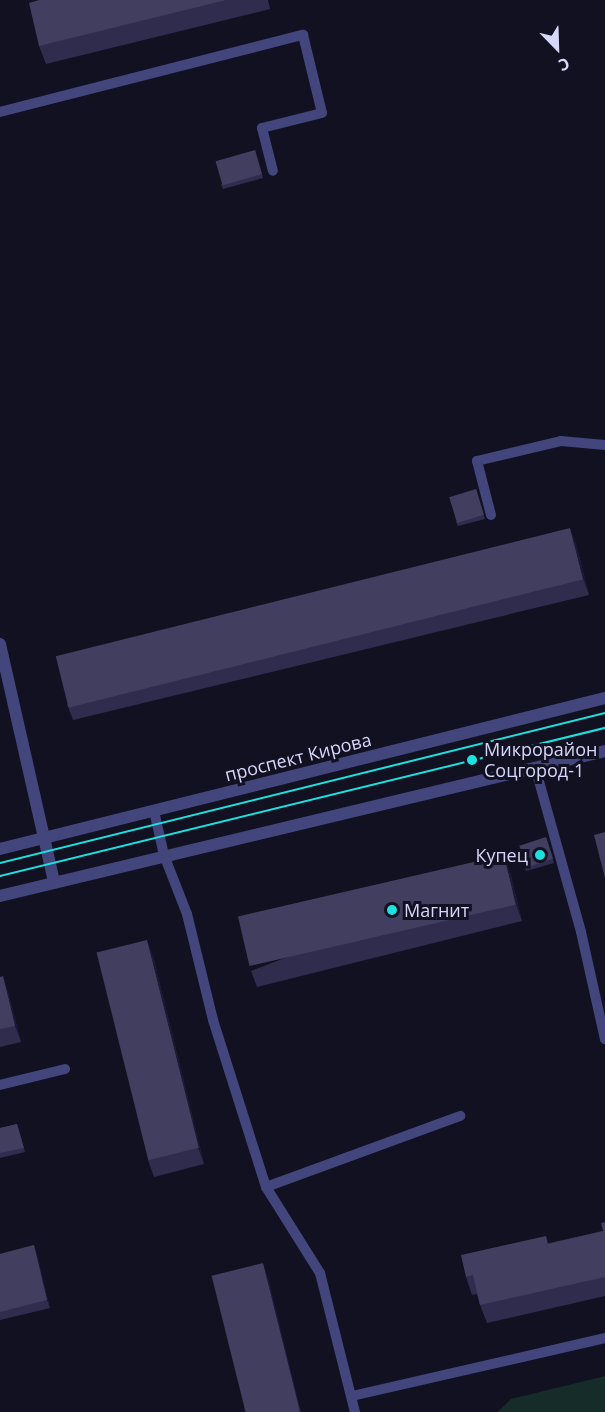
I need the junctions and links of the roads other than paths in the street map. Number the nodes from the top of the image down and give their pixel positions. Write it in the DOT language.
graph roads {
  1 [pos="0,112"];
  2 [pos="273,171"];
  3 [pos="605,445"];
  4 [pos="491,515"];
  5 [pos="0,644"];
  6 [pos="605,698"];
  7 [pos="605,751"];
  8 [pos="535,767"];
  9 [pos="154,811"];
  10 [pos="43,838"];
  11 [pos="0,849"];
  12 [pos="164,855"];
  13 [pos="54,882"];
  14 [pos="0,896"];
  15 [pos="605,1039"];
  16 [pos="65,1069"];
  17 [pos="0,1085"];
  18 [pos="460,1116"];
  19 [pos="266,1187"];
  20 [pos="605,1338"];
  21 [pos="352,1396"];
  22 [pos="355,1412"];
  1 -- 2 [label="lane"];
  3 -- 4 [label="lane"];
  5 -- 10 [label="street"];
  6 -- 9 [label="street, проспект Кирова"];
  7 -- 8 [label="street"];
  8 -- 12 [label="street"];
  8 -- 15 [label="lane"];
  9 -- 10 [label="street, проспект Кирова"];
  9 -- 12 [label="lane"];
  10 -- 11 [label="street, проспект Кирова"];
  10 -- 13 [label="street"];
  12 -- 13 [label="street"];
  12 -- 19 [label="lane"];
  13 -- 14 [label="street"];
  16 -- 17 [label="lane"];
  18 -- 19 [label="lane"];
  19 -- 21 [label="lane"];
  20 -- 21 [label="lane"];
  21 -- 22 [label="lane"];
}
